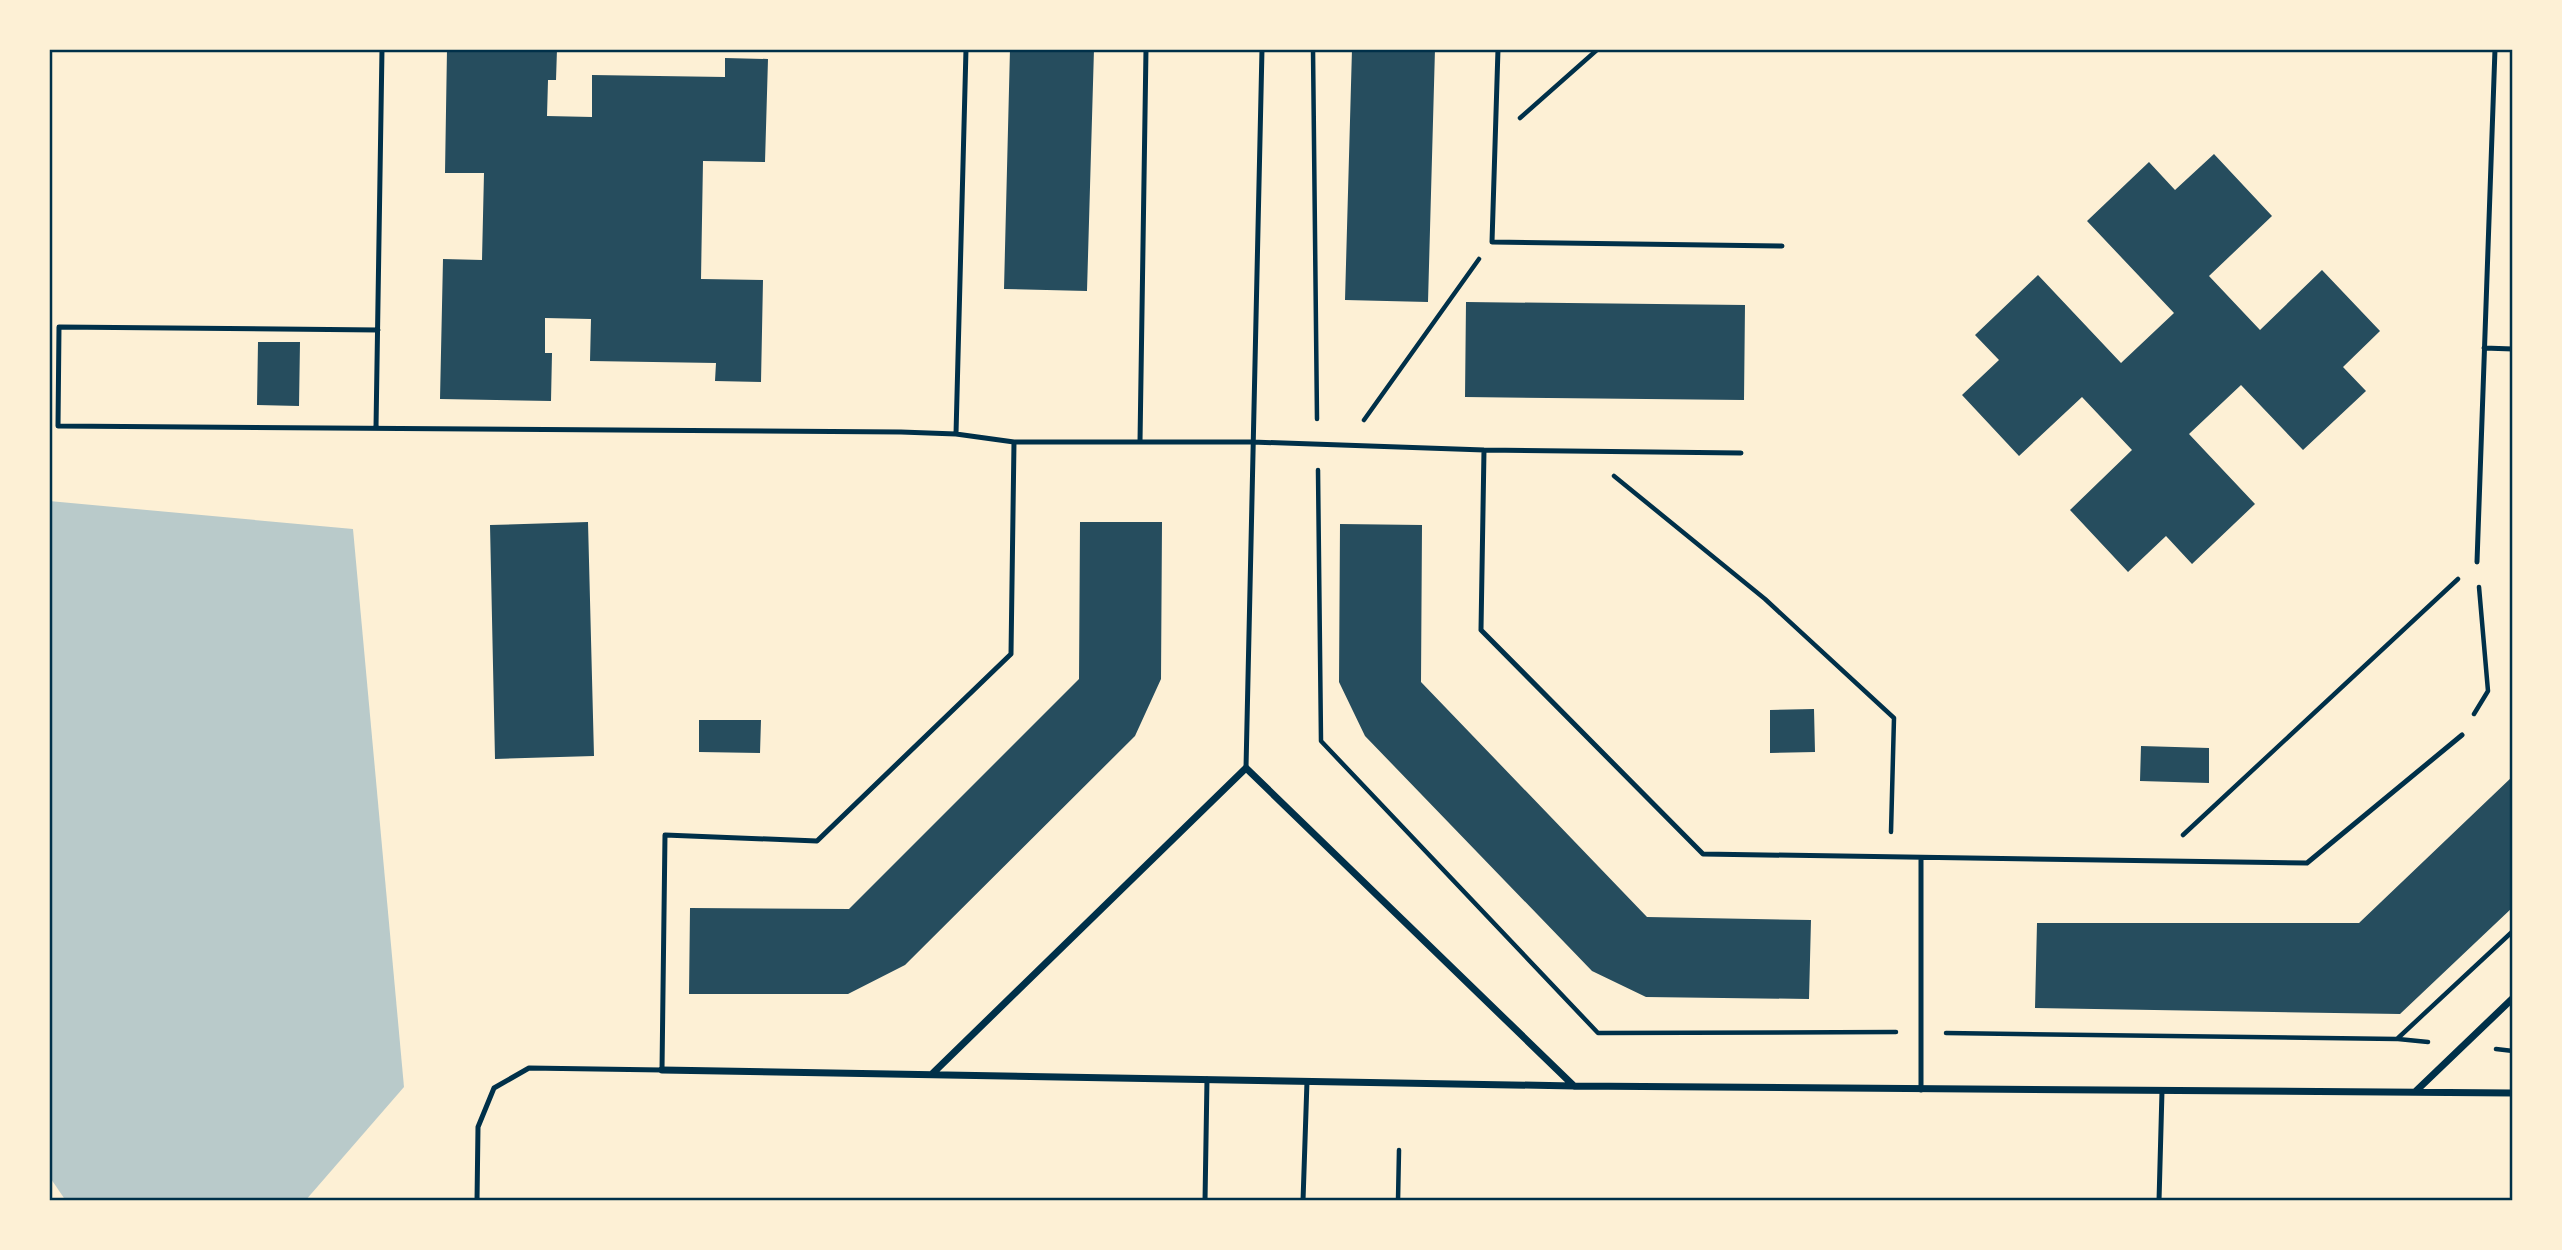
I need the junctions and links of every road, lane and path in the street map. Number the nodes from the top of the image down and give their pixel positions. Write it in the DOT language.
graph roads {
  1 [pos="382,49"];
  2 [pos="966,49"];
  3 [pos="1146,49"];
  4 [pos="1262,49"];
  5 [pos="1313,49"];
  6 [pos="1498,49"];
  7 [pos="1598,49"];
  8 [pos="2495,49"];
  9 [pos="1495,141"];
  10 [pos="1492,242"];
  11 [pos="1783,246"];
  12 [pos="378,330"];
  13 [pos="2484,348"];
  14 [pos="2513,348"];
  15 [pos="376,428"];
  16 [pos="956,435"];
  17 [pos="1014,442"];
  18 [pos="1140,442"];
  19 [pos="1252,442"];
  20 [pos="1318,445"];
  21 [pos="1346,446"];
  22 [pos="1484,450"];
  23 [pos="1583,451"];
  24 [pos="1741,453"];
  25 [pos="2477,562"];
  26 [pos="2462,735"];
  27 [pos="1246,768"];
  28 [pos="1890,858"];
  29 [pos="1921,858"];
  30 [pos="2154,861"];
  31 [pos="2513,931"];
  32 [pos="2513,998"];
  33 [pos="1921,1032"];
  34 [pos="662,1070"];
  35 [pos="932,1074"];
  36 [pos="1207,1079"];
  37 [pos="1307,1081"];
  38 [pos="1574,1086"];
  39 [pos="1921,1090"];
  40 [pos="2162,1091"];
  41 [pos="2416,1091"];
  42 [pos="2513,1093"];
  43 [pos="1399,1150"];
  44 [pos="477,1201"];
  45 [pos="1205,1201"];
  46 [pos="1303,1201"];
  47 [pos="1398,1201"];
  48 [pos="2160,1201"];
  1 -- 12 [label="lane"];
  2 -- 16 [label="lane"];
  3 -- 18 [label="lane"];
  4 -- 19 [label="lane"];
  5 -- 20 [label="path"];
  6 -- 9 [label="lane"];
  7 -- 9 [label="path"];
  8 -- 13 [label="lane"];
  9 -- 10 [label="lane"];
  10 -- 11 [label="lane"];
  10 -- 21 [label="path"];
  12 -- 15 [label="lane"];
  12 -- 15 [label="lane"];
  13 -- 14 [label="lane"];
  13 -- 25 [label="lane"];
  15 -- 16 [label="lane"];
  16 -- 17 [label="lane"];
  17 -- 18 [label="lane"];
  17 -- 34 [label="lane"];
  18 -- 19 [label="lane"];
  19 -- 20 [label="lane"];
  19 -- 27 [label="lane"];
  20 -- 21 [label="lane"];
  20 -- 33 [label="path"];
  21 -- 22 [label="lane"];
  22 -- 23 [label="lane"];
  22 -- 28 [label="lane"];
  23 -- 24 [label="lane"];
  23 -- 28 [label="path"];
  25 -- 26 [label="path"];
  25 -- 30 [label="path"];
  26 -- 30 [label="lane"];
  27 -- 35 [label="street"];
  27 -- 38 [label="street"];
  28 -- 29 [label="lane"];
  29 -- 30 [label="lane"];
  29 -- 33 [label="lane"];
  31 -- 33 [label="path"];
  32 -- 41 [label="street"];
  33 -- 39 [label="lane"];
  34 -- 35 [label="street"];
  34 -- 44 [label="lane"];
  35 -- 36 [label="street"];
  36 -- 37 [label="street"];
  36 -- 45 [label="lane"];
  37 -- 38 [label="street"];
  37 -- 46 [label="lane"];
  38 -- 39 [label="street"];
  39 -- 40 [label="street"];
  40 -- 41 [label="street"];
  40 -- 48 [label="lane"];
  41 -- 42 [label="street"];
  43 -- 47 [label="path"];
}
